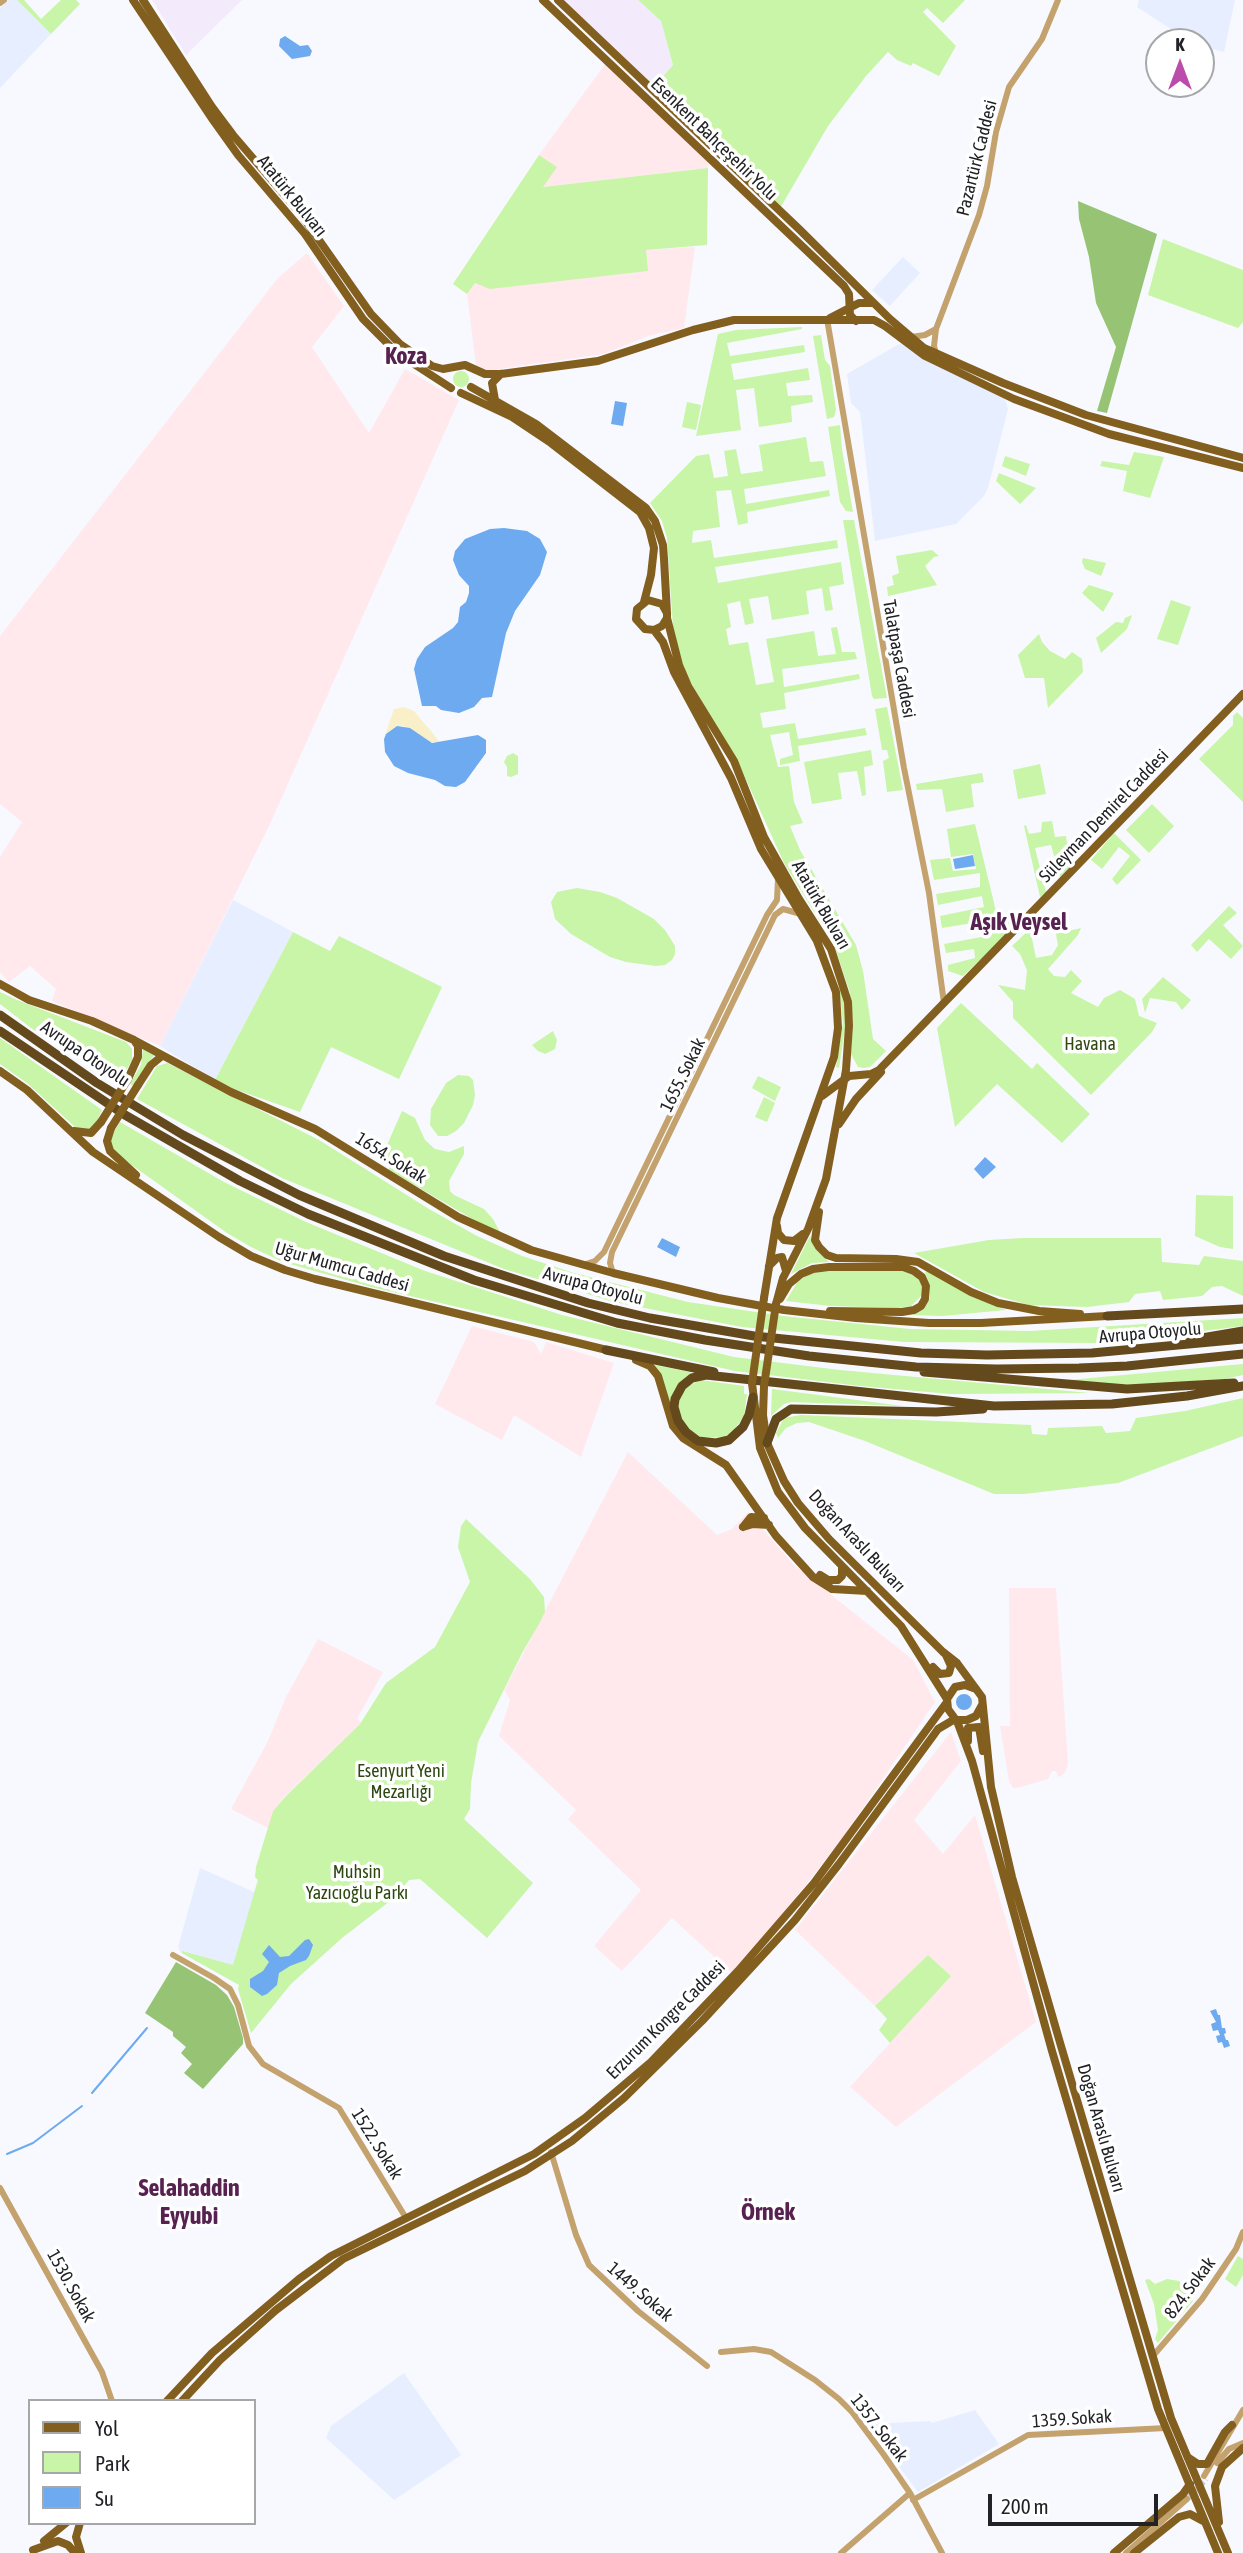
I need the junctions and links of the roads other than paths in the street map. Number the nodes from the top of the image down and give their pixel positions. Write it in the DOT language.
graph roads {
  1 [pos="133,0"];
  2 [pos="143,0"];
  3 [pos="543,0"];
  4 [pos="558,0"];
  5 [pos="1058,0"];
  6 [pos="297,216"];
  7 [pos="362,302"];
  8 [pos="875,305"];
  9 [pos="354,308"];
  10 [pos="849,310"];
  11 [pos="827,319"];
  12 [pos="873,320"];
  13 [pos="859,322"];
  14 [pos="936,329"];
  15 [pos="910,337"];
  16 [pos="937,355"];
  17 [pos="456,365"];
  18 [pos="469,367"];
  19 [pos="501,374"];
  20 [pos="472,386"];
  21 [pos="451,388"];
  22 [pos="461,393"];
  23 [pos="495,400"];
  24 [pos="1112,424"];
  25 [pos="1109,434"];
  26 [pos="1243,458"];
  27 [pos="1243,468"];
  28 [pos="644,601"];
  29 [pos="667,615"];
  30 [pos="654,630"];
  31 [pos="1243,694"];
  32 [pos="778,879"];
  33 [pos="788,896"];
  34 [pos="799,899"];
  35 [pos="777,900"];
  36 [pos="801,914"];
  37 [pos="0,984"];
  38 [pos="736,987"];
  39 [pos="944,1003"];
  40 [pos="0,1015"];
  41 [pos="929,1019"];
  42 [pos="0,1031"];
  43 [pos="134,1040"];
  44 [pos="847,1054"];
  45 [pos="162,1056"];
  46 [pos="0,1071"];
  47 [pos="859,1074"];
  48 [pos="845,1078"];
  49 [pos="822,1097"];
  50 [pos="68,1129"];
  51 [pos="836,1130"];
  52 [pos="826,1179"];
  53 [pos="155,1193"];
  54 [pos="777,1217"];
  55 [pos="808,1229"];
  56 [pos="582,1265"];
  57 [pos="767,1271"];
  58 [pos="786,1271"];
  59 [pos="613,1273"];
  60 [pos="780,1307"];
  61 [pos="1243,1309"];
  62 [pos="1107,1316"];
  63 [pos="1243,1331"];
  64 [pos="1243,1339"];
  65 [pos="1154,1349"];
  66 [pos="606,1350"];
  67 [pos="1243,1354"];
  68 [pos="888,1364"];
  69 [pos="743,1378"];
  70 [pos="752,1383"];
  71 [pos="1243,1384"];
  72 [pos="764,1386"];
  73 [pos="753,1397"];
  74 [pos="993,1406"];
  75 [pos="767,1443"];
  76 [pos="762,1517"];
  77 [pos="769,1525"];
  78 [pos="842,1572"];
  79 [pos="844,1591"];
  80 [pos="867,1591"];
  81 [pos="901,1626"];
  82 [pos="943,1652"];
  83 [pos="978,1691"];
  84 [pos="947,1700"];
  85 [pos="982,1701"];
  86 [pos="956,1720"];
  87 [pos="972,1761"];
  88 [pos="989,1777"];
  89 [pos="173,1955"];
  90 [pos="548,2145"];
  91 [pos="553,2155"];
  92 [pos="0,2188"];
  93 [pos="406,2218"];
  94 [pos="1243,2232"];
  95 [pos="721,2352"];
  96 [pos="212,2353"];
  97 [pos="1152,2357"];
  98 [pos="220,2360"];
  99 [pos="707,2366"];
  100 [pos="111,2399"];
  101 [pos="169,2399"];
  102 [pos="184,2399"];
  103 [pos="1243,2410"];
  104 [pos="1166,2428"];
  105 [pos="1231,2428"];
  106 [pos="1243,2441"];
  107 [pos="1243,2448"];
  108 [pos="1187,2456"];
  109 [pos="1190,2484"];
  110 [pos="911,2497"];
  111 [pos="64,2525"];
  112 [pos="79,2525"];
  113 [pos="1207,2526"];
  114 [pos="1221,2535"];
  115 [pos="31,2552"];
  116 [pos="75,2553"];
  117 [pos="81,2553"];
  118 [pos="841,2553"];
  119 [pos="942,2553"];
  120 [pos="1116,2553"];
  121 [pos="1126,2553"];
  122 [pos="1134,2553"];
  123 [pos="1218,2553"];
  124 [pos="1228,2553"];
  1 -- 6 [label="main road, Atatürk Bulvarı"];
  2 -- 6 [label="main road, Atatürk Bulvarı"];
  3 -- 10 [label="main road, Esenkent Bahçeşehir Yolu"];
  4 -- 8 [label="main road, Esenkent Bahçeşehir Yolu"];
  5 -- 14 [label="street, Pazartürk Caddesi"];
  6 -- 7 [label="main road, Atatürk Bulvarı"];
  6 -- 9 [label="main road, Atatürk Bulvarı"];
  7 -- 9 [label="main road"];
  7 -- 17 [label="main road, Atatürk Bulvarı"];
  8 -- 10 [label="main road"];
  8 -- 12 [label="main road"];
  8 -- 15 [label="main road, Esenkent Bahçeşehir Yolu"];
  9 -- 21 [label="main road, Atatürk Bulvarı"];
  10 -- 11 [label="main road"];
  10 -- 13 [label="main road, Esenkent Bahçeşehir Yolu"];
  11 -- 13 [label="main road"];
  11 -- 19 [label="main road"];
  11 -- 39 [label="street, Talatpaşa Caddesi"];
  12 -- 13 [label="main road"];
  12 -- 25 [label="main road"];
  14 -- 15 [label="street"];
  14 -- 16 [label="street, Pazartürk Caddesi"];
  15 -- 16 [label="main road, Esenkent Bahçeşehir Yolu"];
  16 -- 24 [label="main road, Esenkent Bahçeşehir Yolu"];
  17 -- 18 [label="main road, Atatürk Bulvarı"];
  17 -- 21 [label="main road"];
  18 -- 19 [label="main road, Atatürk Bulvarı"];
  18 -- 20 [label="main road"];
  19 -- 20 [label="main road"];
  19 -- 23 [label="main road"];
  20 -- 22 [label="main road"];
  20 -- 23 [label="main road, Atatürk Bulvarı"];
  21 -- 22 [label="main road, Atatürk Bulvarı"];
  22 -- 28 [label="main road, Atatürk Bulvarı"];
  23 -- 29 [label="main road, Atatürk Bulvarı"];
  24 -- 25 [label="main road"];
  24 -- 26 [label="main road, Esenkent Bahçeşehir Yolu"];
  25 -- 27 [label="main road"];
  28 -- 29 [label="main road"];
  28 -- 30 [label="main road"];
  29 -- 30 [label="main road"];
  29 -- 34 [label="main road, Atatürk Bulvarı"];
  30 -- 32 [label="main road, Atatürk Bulvarı"];
  31 -- 39 [label="main road, Süleyman Demirel Caddesi"];
  32 -- 33 [label="main road, Atatürk Bulvarı"];
  32 -- 35 [label="street"];
  33 -- 34 [label="main road"];
  33 -- 35 [label="street"];
  33 -- 36 [label="main road, Atatürk Bulvarı"];
  34 -- 44 [label="main road, Atatürk Bulvarı"];
  35 -- 38 [label="street, 1655. Sokak"];
  36 -- 38 [label="street, 1655. Sokak"];
  36 -- 49 [label="main road, Atatürk Bulvarı"];
  37 -- 43 [label="main road, 1654. Sokak"];
  38 -- 56 [label="street, 1655. Sokak"];
  38 -- 59 [label="street, 1655. Sokak"];
  39 -- 41 [label="main road, Süleyman Demirel Caddesi"];
  40 -- 65 [label="highway, Avrupa Otoyolu"];
  41 -- 47 [label="main road, Süleyman Demirel Caddesi"];
  41 -- 51 [label="main road, Süleyman Demirel Caddesi"];
  42 -- 68 [label="highway, Avrupa Otoyolu"];
  43 -- 45 [label="main road, 1654. Sokak"];
  43 -- 50 [label="main road, bridge"];
  44 -- 47 [label="main road"];
  44 -- 48 [label="main road, Atatürk Bulvarı"];
  45 -- 53 [label="main road, bridge"];
  45 -- 56 [label="main road, 1654. Sokak"];
  46 -- 50 [label="main road, Uğur Mumcu Caddesi"];
  47 -- 48 [label="main road, Süleyman Demirel Caddesi"];
  48 -- 49 [label="main road"];
  48 -- 51 [label="main road, Atatürk Bulvarı"];
  49 -- 54 [label="main road, Atatürk Bulvarı"];
  50 -- 53 [label="main road, Uğur Mumcu Caddesi"];
  51 -- 52 [label="main road, Atatürk Bulvarı"];
  52 -- 55 [label="main road, Atatürk Bulvarı"];
  52 -- 62 [label="main road"];
  53 -- 66 [label="main road, Uğur Mumcu Caddesi"];
  54 -- 55 [label="main road"];
  54 -- 57 [label="main road, Atatürk Bulvarı"];
  55 -- 58 [label="main road, Atatürk Bulvarı"];
  56 -- 59 [label="main road, 1654. Sokak"];
  57 -- 58 [label="main road"];
  57 -- 70 [label="main road, Atatürk Bulvarı, bridge"];
  58 -- 60 [label="main road, Atatürk Bulvarı"];
  59 -- 60 [label="main road, 1654. Sokak"];
  60 -- 60 [label="main road"];
  60 -- 62 [label="main road"];
  60 -- 72 [label="main road, Atatürk Bulvarı, bridge"];
  61 -- 62 [label="highway"];
  63 -- 65 [label="highway"];
  64 -- 65 [label="highway, Avrupa Otoyolu"];
  66 -- 69 [label="highway"];
  66 -- 76 [label="main road, Uğur Mumcu Caddesi"];
  67 -- 68 [label="highway, Avrupa Otoyolu"];
  68 -- 71 [label="highway"];
  69 -- 73 [label="highway"];
  69 -- 74 [label="highway"];
  70 -- 73 [label="main road, Doğan Araslı Bulvarı"];
  71 -- 74 [label="highway"];
  72 -- 75 [label="main road, Doğan Araslı Bulvarı"];
  73 -- 78 [label="main road, Doğan Araslı Bulvarı"];
  74 -- 75 [label="highway"];
  75 -- 82 [label="main road, Doğan Araslı Bulvarı"];
  76 -- 77 [label="main road"];
  76 -- 77 [label="main road"];
  76 -- 78 [label="main road"];
  77 -- 79 [label="main road"];
  78 -- 79 [label="main road"];
  78 -- 80 [label="main road, Doğan Araslı Bulvarı"];
  79 -- 80 [label="main road"];
  80 -- 81 [label="main road, Doğan Araslı Bulvarı"];
  81 -- 82 [label="main road"];
  81 -- 84 [label="main road, Doğan Araslı Bulvarı"];
  82 -- 83 [label="main road, Doğan Araslı Bulvarı"];
  83 -- 84 [label="main road"];
  83 -- 85 [label="main road"];
  84 -- 86 [label="main road"];
  84 -- 90 [label="main road, Erzurum Kongre Caddesi"];
  85 -- 86 [label="main road"];
  85 -- 88 [label="main road, Doğan Araslı Bulvarı"];
  86 -- 87 [label="main road, Doğan Araslı Bulvarı"];
  86 -- 91 [label="main road, Erzurum Kongre Caddesi"];
  87 -- 88 [label="main road"];
  87 -- 104 [label="main road, Doğan Araslı Bulvarı"];
  88 -- 97 [label="main road, Doğan Araslı Bulvarı"];
  89 -- 93 [label="street, 1522. Sokak"];
  90 -- 91 [label="street, 1449. Sokak"];
  90 -- 93 [label="main road, Erzurum Kongre Caddesi"];
  91 -- 98 [label="main road, Erzurum Kongre Caddesi"];
  91 -- 99 [label="street, 1449. Sokak"];
  92 -- 100 [label="street, 1530. Sokak"];
  93 -- 96 [label="main road, Erzurum Kongre Caddesi"];
  94 -- 97 [label="street, 824. Sokak"];
  95 -- 110 [label="street, 1357. Sokak"];
  96 -- 98 [label="street"];
  96 -- 101 [label="main road, Erzurum Kongre Caddesi"];
  97 -- 108 [label="main road, Doğan Araslı Bulvarı"];
  98 -- 102 [label="main road, Erzurum Kongre Caddesi"];
  103 -- 105 [label="street"];
  104 -- 109 [label="main road, Doğan Araslı Bulvarı"];
  104 -- 110 [label="street, 1359. Sokak"];
  105 -- 106 [label="street"];
  105 -- 106 [label="street"];
  105 -- 108 [label="main road"];
  107 -- 114 [label="main road"];
  108 -- 114 [label="main road, Doğan Araslı Bulvarı"];
  109 -- 113 [label="main road, Doğan Araslı Bulvarı"];
  109 -- 120 [label="main road"];
  110 -- 118 [label="street, 1359. Sokak"];
  110 -- 119 [label="street, 1357. Sokak"];
  111 -- 115 [label="main road"];
  112 -- 117 [label="main road"];
  113 -- 122 [label="main road"];
  113 -- 123 [label="main road, Doğan Araslı Bulvarı"];
  114 -- 124 [label="main road, Doğan Araslı Bulvarı"];
  115 -- 116 [label="main road"];
  120 -- 121 [label="street"];
}
